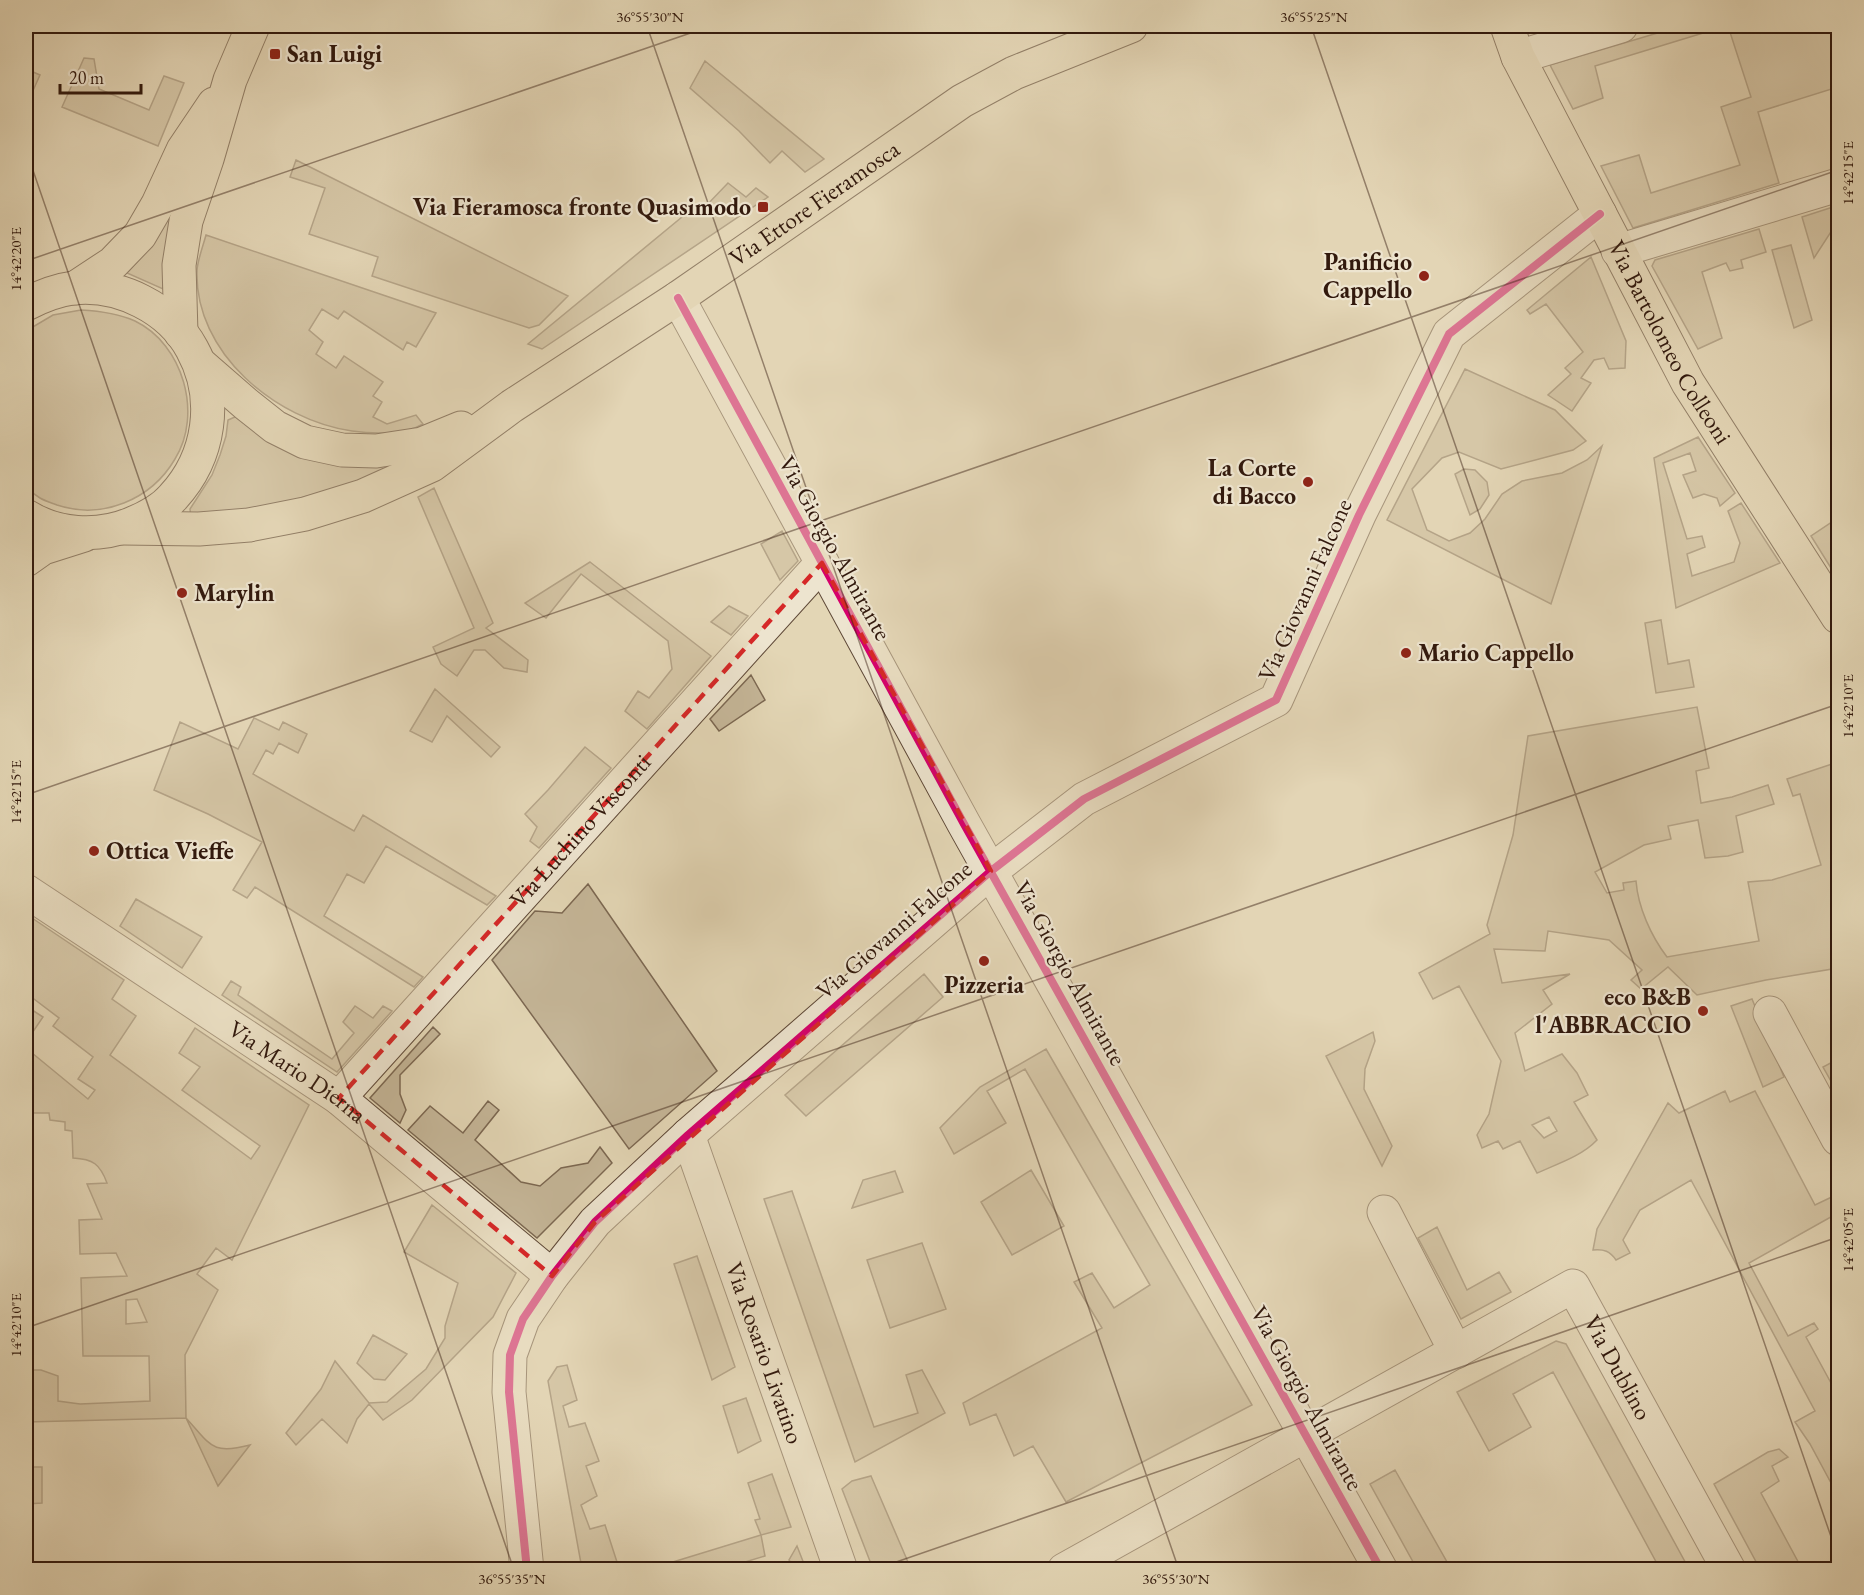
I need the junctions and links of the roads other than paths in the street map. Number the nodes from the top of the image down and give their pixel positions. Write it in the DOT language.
graph roads {
  1 [pos="253,26"];
  2 [pos="1131,26"];
  3 [pos="1483,26"];
  4 [pos="1507,26"];
  5 [pos="1621,26"];
  6 [pos="1518,57"];
  7 [pos="230,80"];
  8 [pos="1839,185"];
  9 [pos="1600,214"];
  10 [pos="1618,251"];
  11 [pos="67,289"];
  12 [pos="26,290"];
  13 [pos="678,298"];
  14 [pos="26,304"];
  15 [pos="181,333"];
  16 [pos="200,364"];
  17 [pos="512,406"];
  18 [pos="26,516"];
  19 [pos="122,528"];
  20 [pos="90,533"];
  21 [pos="26,560"];
  22 [pos="822,563"];
  23 [pos="1839,617"];
  24 [pos="991,871"];
  25 [pos="26,891"];
  26 [pos="1770,1013"];
  27 [pos="339,1098"];
  28 [pos="688,1135"];
  29 [pos="1839,1139"];
  30 [pos="1384,1212"];
  31 [pos="552,1276"];
  32 [pos="1455,1352"];
  33 [pos="1306,1435"];
  34 [pos="527,1569"];
  35 [pos="841,1569"];
  36 [pos="1064,1569"];
  37 [pos="1381,1569"];
  38 [pos="1729,1569"];
  1 -- 7 [label="main road"];
  2 -- 13 [label="main road, Via Ettore Fieramosca"];
  3 -- 6 [label="main road"];
  4 -- 6 [label="main road"];
  5 -- 6 [label="street"];
  6 -- 9 [label="main road, Via Bartolomeo Colleoni"];
  7 -- 11 [label="main road"];
  7 -- 15 [label="main road"];
  8 -- 10 [label="street"];
  9 -- 10 [label="main road, Via Bartolomeo Colleoni"];
  9 -- 24 [label="street, Via Giovanni Falcone"];
  10 -- 23 [label="main road, Via Bartolomeo Colleoni"];
  11 -- 12 [label="main road"];
  11 -- 14 [label="main road"];
  11 -- 15 [label="main road"];
  13 -- 17 [label="main road, Via Ettore Fieramosca"];
  13 -- 22 [label="street, Via Giorgio Almirante"];
  15 -- 16 [label="main road"];
  16 -- 17 [label="main road"];
  16 -- 19 [label="main road"];
  17 -- 19 [label="main road"];
  18 -- 20 [label="main road"];
  19 -- 20 [label="main road"];
  20 -- 21 [label="main road"];
  22 -- 24 [label="street, Via Giorgio Almirante"];
  22 -- 27 [label="street, Via Luchino Visconti"];
  24 -- 28 [label="street, Via Giovanni Falcone"];
  24 -- 33 [label="street, Via Giorgio Almirante"];
  25 -- 27 [label="street, Via Mario Dierna"];
  26 -- 29 [label="street"];
  27 -- 31 [label="street, Via Mario Dierna"];
  28 -- 31 [label="street, Via Giovanni Falcone"];
  28 -- 35 [label="street, Via Rosario Livatino"];
  30 -- 32 [label="street"];
  31 -- 34 [label="street, Via Giovanni Falcone"];
  32 -- 33 [label="street, Via Dublino"];
  32 -- 38 [label="street, Via Dublino"];
  33 -- 36 [label="street, Via Dublino"];
  33 -- 37 [label="street, Via Giorgio Almirante"];
}
